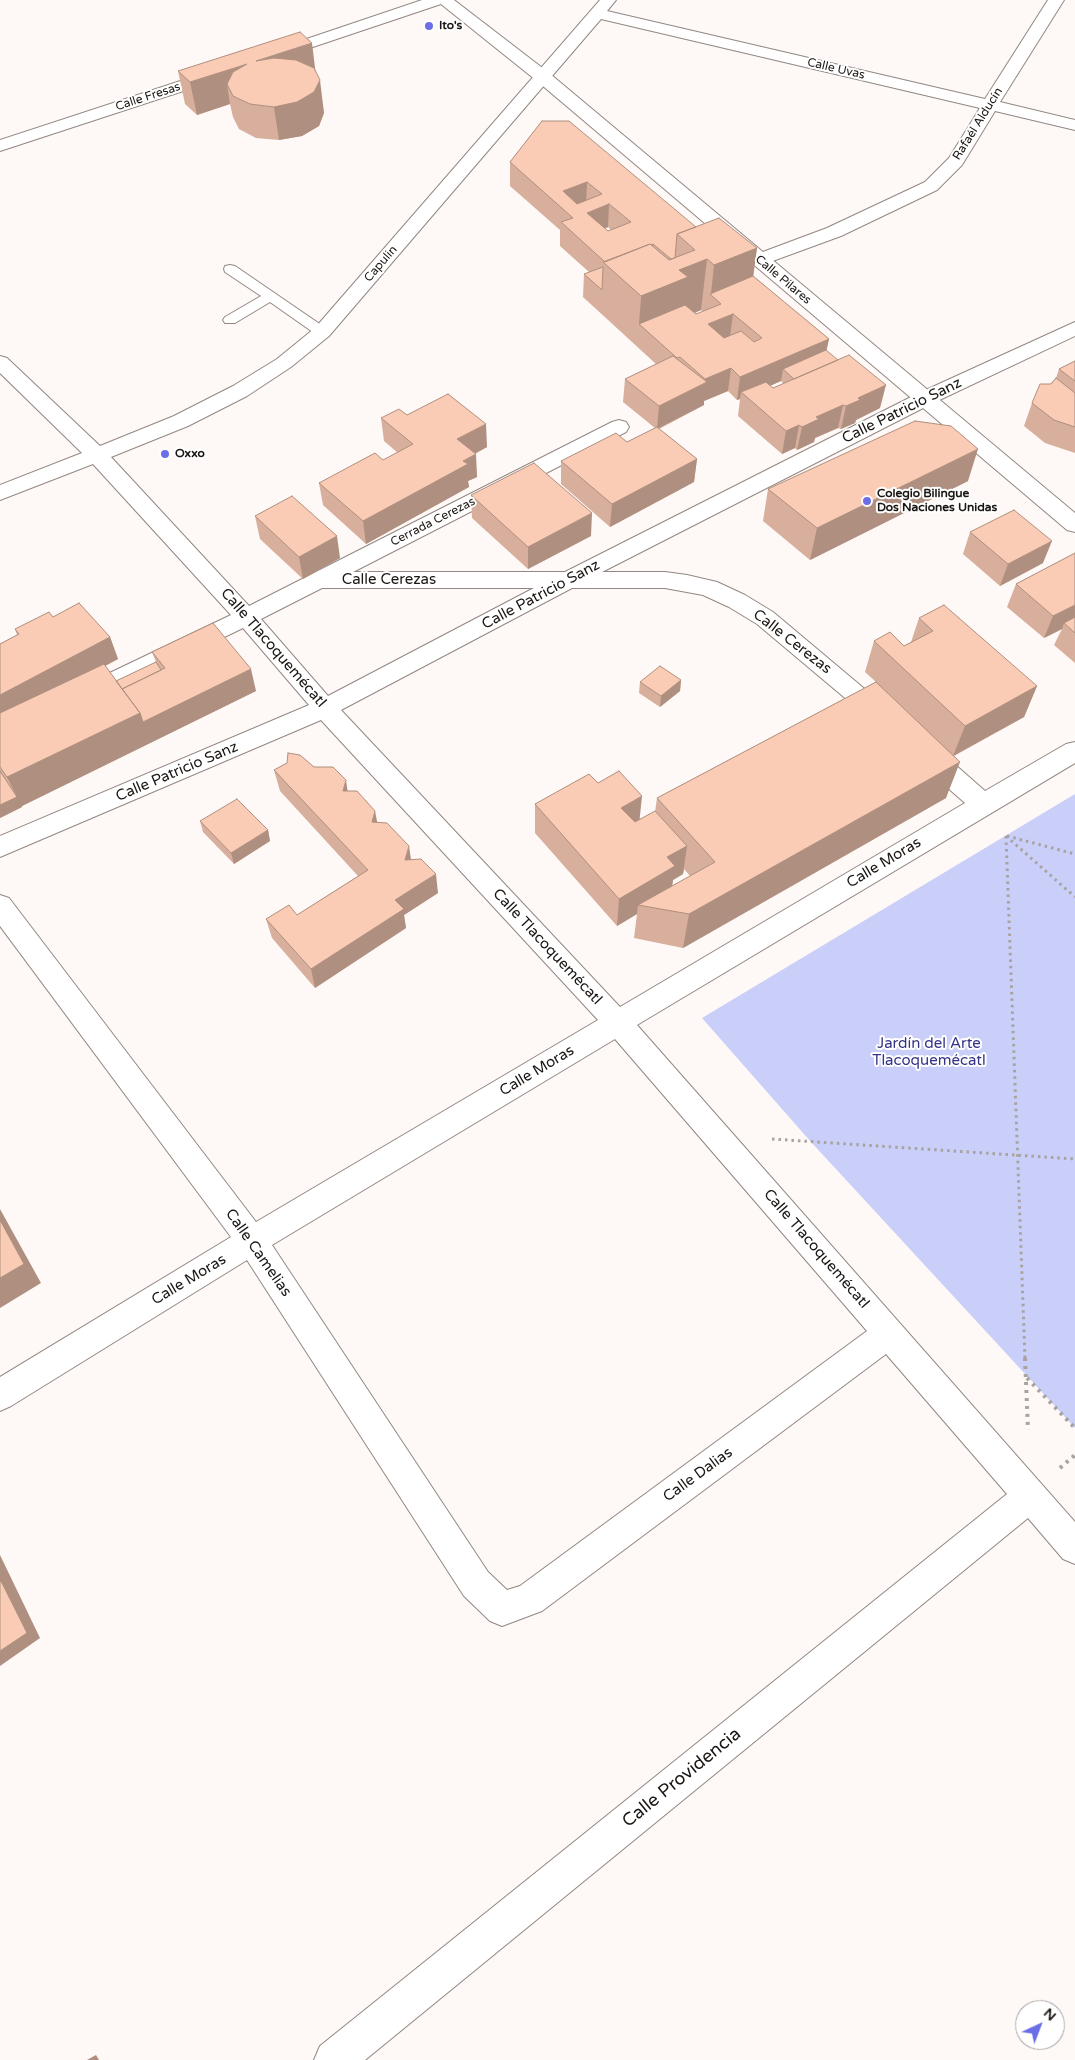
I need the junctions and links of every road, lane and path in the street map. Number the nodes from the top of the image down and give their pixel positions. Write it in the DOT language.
graph roads {
  1 [pos="438,0"];
  2 [pos="444,0"];
  3 [pos="1056,0"];
  4 [pos="603,7"];
  5 [pos="261,59"];
  6 [pos="233,68"];
  7 [pos="543,77"];
  8 [pos="990,105"];
  9 [pos="1075,125"];
  10 [pos="0,146"];
  11 [pos="759,260"];
  12 [pos="230,269"];
  13 [pos="270,297"];
  14 [pos="230,320"];
  15 [pos="1075,328"];
  16 [pos="322,332"];
  17 [pos="0,362"];
  18 [pos="924,399"];
  19 [pos="619,427"];
  20 [pos="96,454"];
  21 [pos="0,493"];
  22 [pos="1075,525"];
  23 [pos="318,580"];
  24 [pos="568,580"];
  25 [pos="246,617"];
  26 [pos="62,705"];
  27 [pos="325,708"];
  28 [pos="1075,751"];
  29 [pos="983,804"];
  30 [pos="1006,836"];
  31 [pos="0,847"];
  32 [pos="1075,854"];
  33 [pos="1075,897"];
  34 [pos="0,906"];
  35 [pos="618,1023"];
  36 [pos="716,1136"];
  37 [pos="1018,1156"];
  38 [pos="1075,1159"];
  39 [pos="252,1241"];
  40 [pos="890,1333"];
  41 [pos="1027,1378"];
  42 [pos="0,1395"];
  43 [pos="1075,1428"];
  44 [pos="1030,1496"];
  45 [pos="1075,1547"];
  46 [pos="502,1609"];
  47 [pos="334,2060"];
  1 -- 5 [label="street"];
  2 -- 7 [label="street, Calle Pilares"];
  3 -- 8 [label="street, Rafaél Alducín"];
  4 -- 7 [label="street, Capulin"];
  4 -- 8 [label="street, Calle Uvas"];
  6 -- 10 [label="street, Calle Fresas"];
  7 -- 11 [label="street, Calle Pilares"];
  7 -- 16 [label="street, Capulin"];
  8 -- 9 [label="street, Calle Uvas"];
  8 -- 11 [label="street, Rafaél Alducín"];
  11 -- 18 [label="street, Calle Pilares"];
  12 -- 13 [label="lane"];
  13 -- 14 [label="lane"];
  13 -- 16 [label="lane"];
  15 -- 18 [label="street, Calle Patricio Sanz"];
  16 -- 20 [label="street, Capulin"];
  17 -- 20 [label="street, Calle Tlacoquemécatl"];
  18 -- 22 [label="street, Calle Pilares"];
  18 -- 24 [label="street, Calle Patricio Sanz"];
  19 -- 23 [label="street, Cerrada Cerezas"];
  20 -- 21 [label="street, Capulin"];
  20 -- 25 [label="street, Calle Tlacoquemécatl"];
  23 -- 24 [label="street, Calle Cerezas"];
  23 -- 25 [label="street, Cerrada Cerezas"];
  24 -- 27 [label="street, Calle Patricio Sanz"];
  24 -- 29 [label="street, Calle Cerezas"];
  25 -- 26 [label="street, Cerrada Cerezas"];
  25 -- 27 [label="street, Calle Tlacoquemécatl"];
  27 -- 31 [label="street, Calle Patricio Sanz"];
  27 -- 35 [label="street, Calle Tlacoquemécatl"];
  28 -- 29 [label="street, Calle Moras"];
  29 -- 35 [label="street, Calle Moras"];
  30 -- 32 [label="path"];
  30 -- 33 [label="path"];
  30 -- 37 [label="path"];
  34 -- 39 [label="street, Calle Camelias"];
  35 -- 36 [label="street, Calle Tlacoquemécatl"];
  35 -- 39 [label="street, Calle Moras"];
  36 -- 37 [label="path"];
  36 -- 40 [label="street, Calle Tlacoquemécatl"];
  37 -- 38 [label="path"];
  37 -- 41 [label="path"];
  39 -- 42 [label="street, Calle Moras"];
  39 -- 46 [label="street, Calle Camelias"];
  40 -- 44 [label="street, Calle Tlacoquemécatl"];
  40 -- 46 [label="street, Calle Dalias"];
  41 -- 43 [label="path"];
  41 -- 44 [label="path"];
  44 -- 45 [label="street, Calle Tlacoquemécatl"];
  44 -- 47 [label="street, Calle Providencia"];
}
